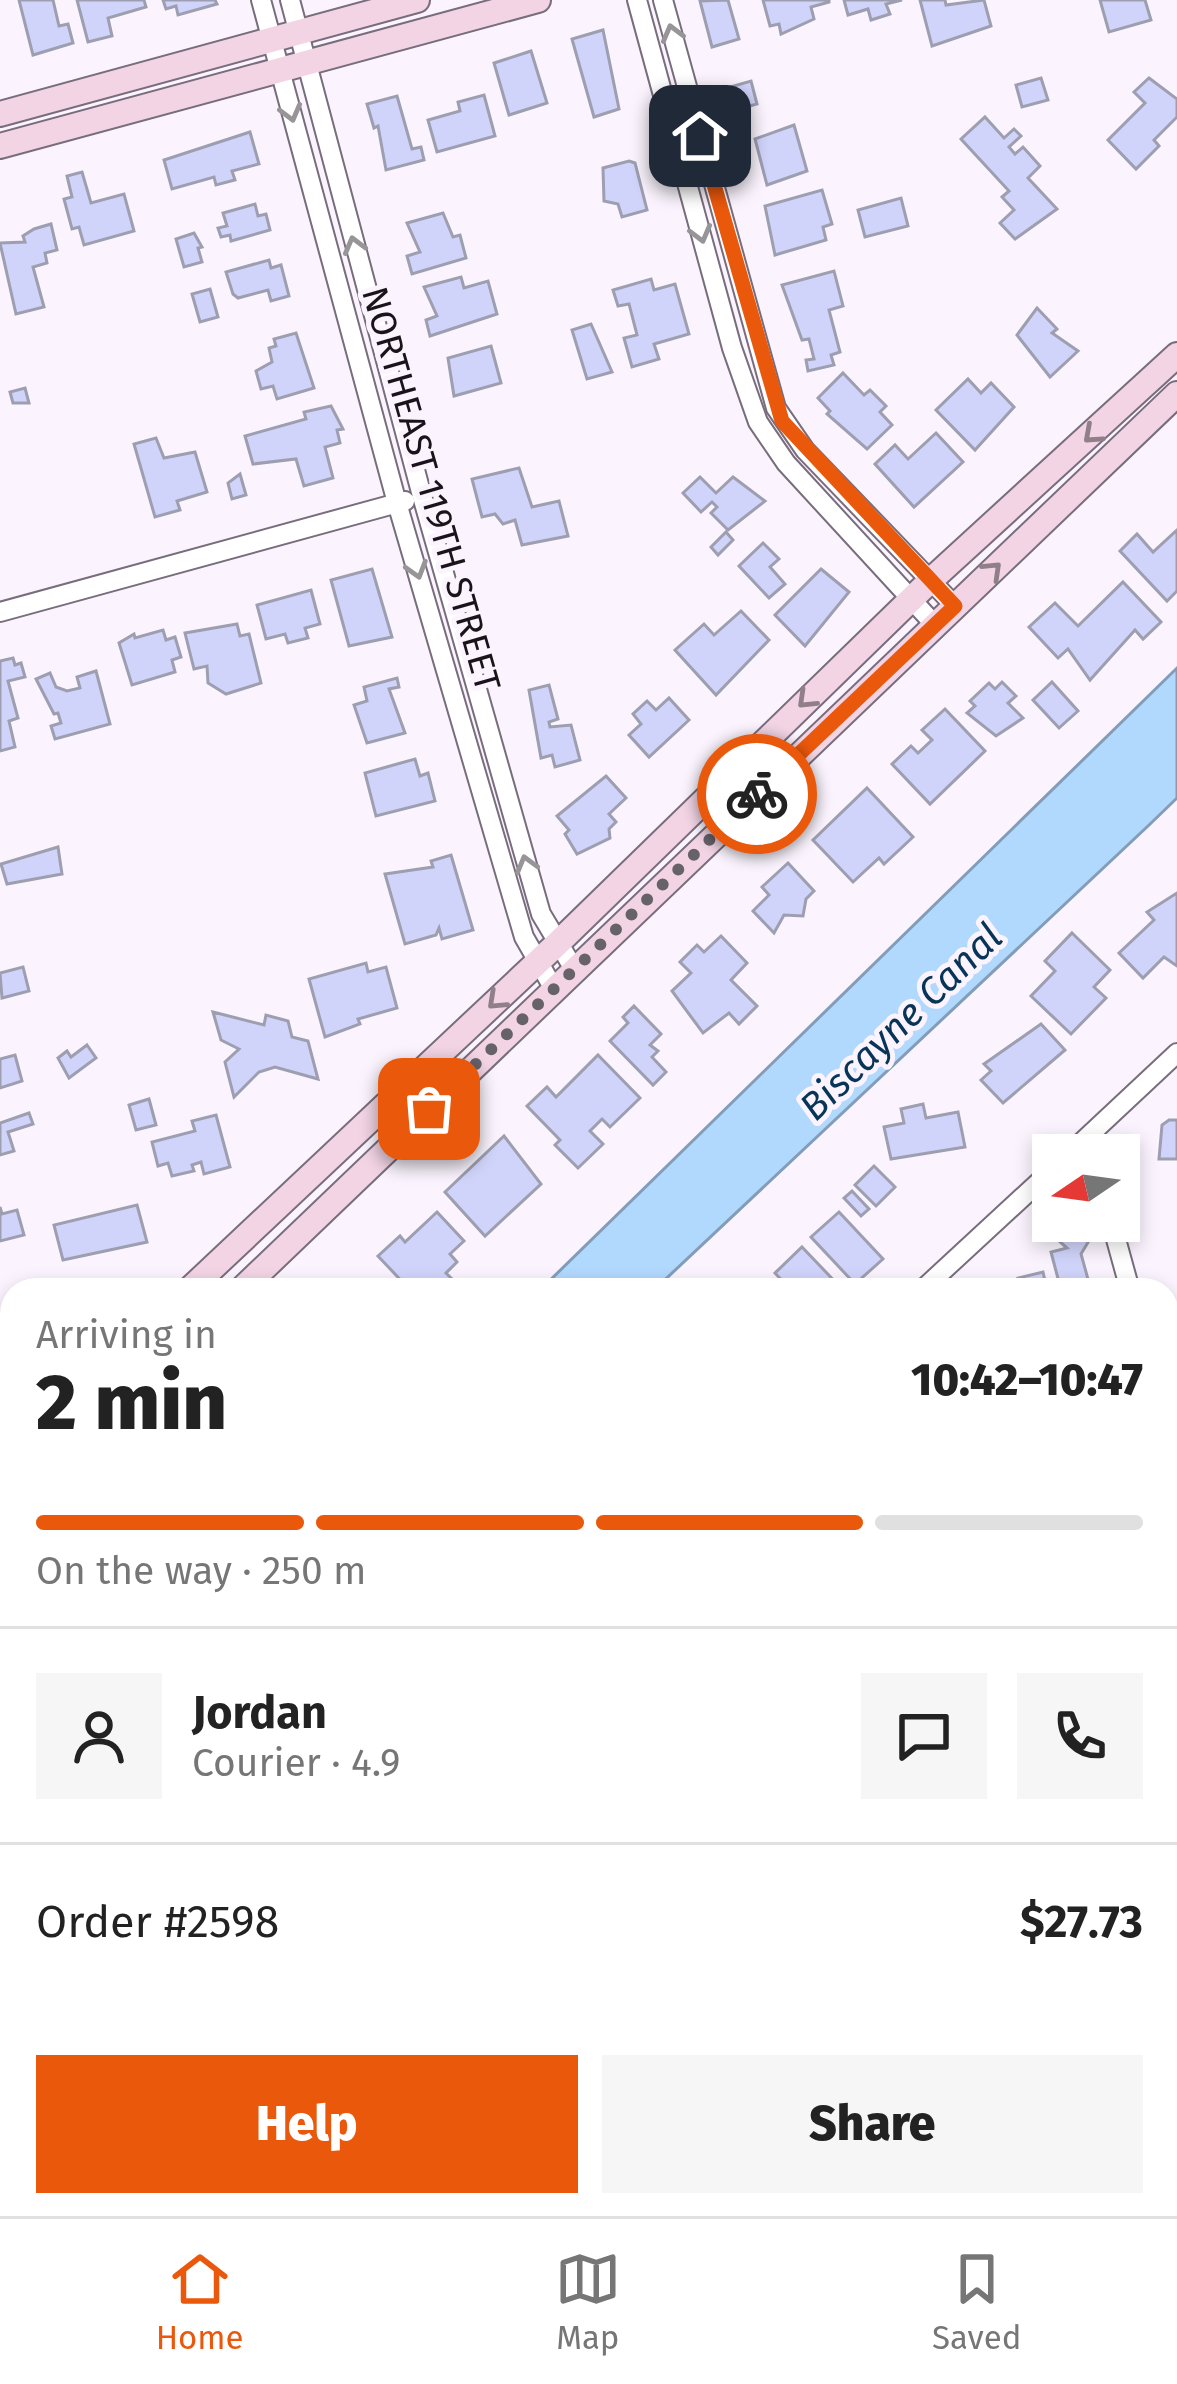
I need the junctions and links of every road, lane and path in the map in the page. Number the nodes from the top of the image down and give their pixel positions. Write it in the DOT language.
graph roads {
  1 [pos="261,0"];
  2 [pos="290,0"];
  3 [pos="417,0"];
  4 [pos="538,0"];
  5 [pos="637,0"];
  6 [pos="663,0"];
  7 [pos="299,32"];
  8 [pos="272,40"];
  9 [pos="305,63"];
  10 [pos="280,70"];
  11 [pos="0,114"];
  12 [pos="0,146"];
  13 [pos="1177,355"];
  14 [pos="1177,394"];
  15 [pos="422,496"];
  16 [pos="398,503"];
  17 [pos="930,581"];
  18 [pos="910,600"];
  19 [pos="955,606"];
  20 [pos="0,612"];
  21 [pos="935,626"];
  22 [pos="558,943"];
  23 [pos="536,964"];
  24 [pos="574,969"];
  25 [pos="554,989"];
  26 [pos="1177,1053"];
  27 [pos="1101,1134"];
  28 [pos="1032,1188"];
  29 [pos="1117,1242"];
  30 [pos="202,1278"];
  31 [pos="253,1278"];
  32 [pos="935,1278"];
  33 [pos="1127,1278"];
  1 -- 8 [label="street, NORTHEAST 119TH STREET"];
  2 -- 7 [label="street, NORTHEAST 119TH STREET"];
  3 -- 7 [label="street"];
  4 -- 9 [label="street"];
  5 -- 18 [label="street, one-way"];
  17 -- 6 [label="street, one-way"];
  7 -- 8 [label="street"];
  7 -- 9 [label="street, NORTHEAST 119TH STREET"];
  8 -- 10 [label="street, NORTHEAST 119TH STREET"];
  8 -- 11 [label="street"];
  9 -- 10 [label="street"];
  15 -- 9 [label="street, NORTHEAST 119TH STREET, one-way"];
  10 -- 12 [label="street"];
  10 -- 16 [label="street, NORTHEAST 119TH STREET, one-way"];
  13 -- 17 [label="street, one-way"];
  19 -- 14 [label="street, one-way"];
  15 -- 16 [label="street"];
  22 -- 15 [label="street, NORTHEAST 119TH STREET, one-way"];
  16 -- 20 [label="street"];
  16 -- 23 [label="street, NORTHEAST 119TH STREET, one-way"];
  17 -- 18 [label="street"];
  17 -- 19 [label="street"];
  18 -- 21 [label="street"];
  18 -- 22 [label="street, one-way"];
  19 -- 21 [label="street"];
  21 -- 24 [label="street"];
  22 -- 23 [label="street"];
  22 -- 24 [label="street, NORTHEAST 119TH STREET"];
  23 -- 25 [label="street, NORTHEAST 119TH STREET"];
  23 -- 30 [label="street, one-way"];
  24 -- 25 [label="street"];
  25 -- 31 [label="street"];
  26 -- 27 [label="street"];
  28 -- 32 [label="street"];
  29 -- 33 [label="street"];
}
